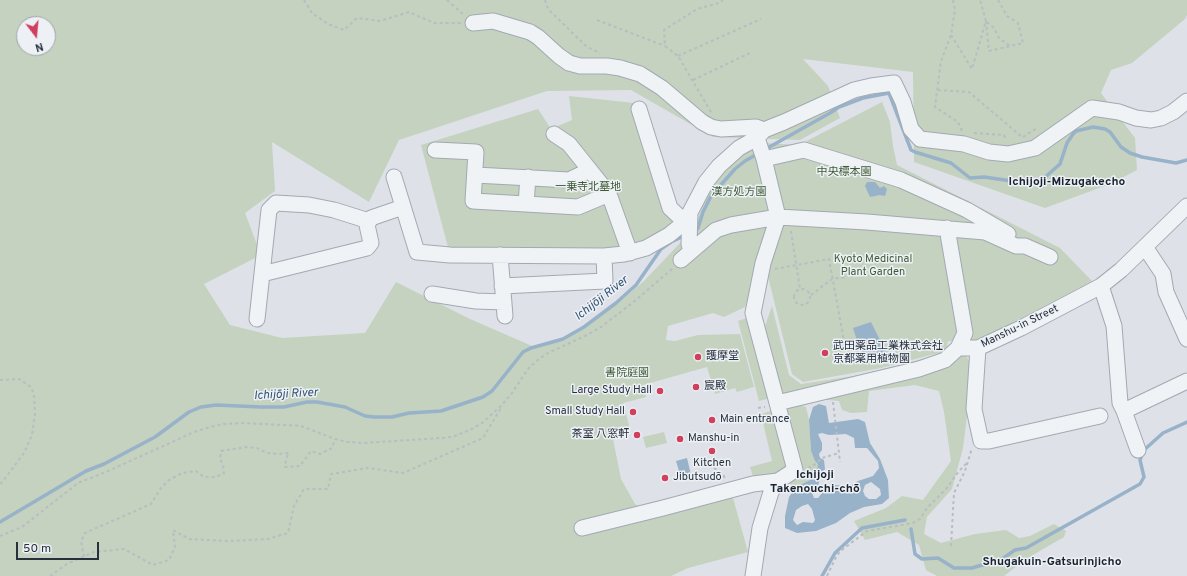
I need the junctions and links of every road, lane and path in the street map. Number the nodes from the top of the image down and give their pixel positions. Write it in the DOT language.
graph roads {
  1 [pos="304,0"];
  2 [pos="447,0"];
  3 [pos="545,0"];
  4 [pos="723,0"];
  5 [pos="953,0"];
  6 [pos="980,0"];
  7 [pos="998,0"];
  8 [pos="761,19"];
  9 [pos="597,20"];
  10 [pos="986,21"];
  11 [pos="473,23"];
  12 [pos="951,35"];
  13 [pos="665,46"];
  14 [pos="1010,46"];
  15 [pos="603,54"];
  16 [pos="750,54"];
  17 [pos="678,56"];
  18 [pos="692,80"];
  19 [pos="937,90"];
  20 [pos="1187,101"];
  21 [pos="639,109"];
  22 [pos="721,129"];
  23 [pos="963,132"];
  24 [pos="970,132"];
  25 [pos="554,134"];
  26 [pos="760,134"];
  27 [pos="1022,137"];
  28 [pos="1006,140"];
  29 [pos="435,150"];
  30 [pos="764,159"];
  31 [pos="590,170"];
  32 [pos="474,174"];
  33 [pos="394,177"];
  34 [pos="528,177"];
  35 [pos="609,194"];
  36 [pos="526,204"];
  37 [pos="1187,206"];
  38 [pos="403,208"];
  39 [pos="783,218"];
  40 [pos="369,221"];
  41 [pos="688,221"];
  42 [pos="947,228"];
  43 [pos="1025,246"];
  44 [pos="1145,247"];
  45 [pos="687,252"];
  46 [pos="630,253"];
  47 [pos="500,255"];
  48 [pos="604,256"];
  49 [pos="1050,257"];
  50 [pos="797,265"];
  51 [pos="775,269"];
  52 [pos="262,274"];
  53 [pos="846,277"];
  54 [pos="832,279"];
  55 [pos="502,286"];
  56 [pos="1101,286"];
  57 [pos="800,289"];
  58 [pos="432,294"];
  59 [pos="810,295"];
  60 [pos="257,319"];
  61 [pos="1187,339"];
  62 [pos="844,341"];
  63 [pos="958,348"];
  64 [pos="978,348"];
  65 [pos="0,380"];
  66 [pos="1187,381"];
  67 [pos="832,390"];
  68 [pos="777,403"];
  69 [pos="502,405"];
  70 [pos="1124,412"];
  71 [pos="1100,416"];
  72 [pos="978,428"];
  73 [pos="335,439"];
  74 [pos="1138,450"];
  75 [pos="839,453"];
  76 [pos="840,462"];
  77 [pos="816,463"];
  78 [pos="967,463"];
  79 [pos="714,468"];
  80 [pos="725,479"];
  81 [pos="778,481"];
  82 [pos="0,485"];
  83 [pos="582,528"];
  84 [pos="0,536"];
  85 [pos="951,546"];
  86 [pos="84,556"];
  87 [pos="50,576"];
  88 [pos="753,576"];
  89 [pos="827,576"];
  1 -- 11 [label="path"];
  2 -- 11 [label="path"];
  3 -- 15 [label="path"];
  4 -- 13 [label="path"];
  5 -- 12 [label="path"];
  6 -- 10 [label="path"];
  7 -- 14 [label="path"];
  8 -- 17 [label="path"];
  9 -- 13 [label="path"];
  10 -- 12 [label="path"];
  10 -- 14 [label="path"];
  10 -- 14 [label="path"];
  11 -- 22 [label="street"];
  12 -- 19 [label="path"];
  13 -- 17 [label="path"];
  16 -- 18 [label="path"];
  17 -- 18 [label="path"];
  18 -- 22 [label="path"];
  19 -- 23 [label="path"];
  19 -- 27 [label="path"];
  20 -- 26 [label="street"];
  21 -- 41 [label="street"];
  22 -- 26 [label="street"];
  24 -- 28 [label="path"];
  25 -- 31 [label="street"];
  26 -- 30 [label="street"];
  26 -- 41 [label="street"];
  29 -- 32 [label="street"];
  30 -- 39 [label="street"];
  30 -- 43 [label="street"];
  31 -- 34 [label="street"];
  31 -- 35 [label="street"];
  32 -- 34 [label="street"];
  32 -- 36 [label="street"];
  33 -- 38 [label="street"];
  34 -- 36 [label="street"];
  35 -- 36 [label="street"];
  35 -- 46 [label="street"];
  37 -- 44 [label="street, Manshu-in Street"];
  38 -- 40 [label="street"];
  38 -- 47 [label="street"];
  39 -- 42 [label="street"];
  39 -- 45 [label="street"];
  39 -- 50 [label="path"];
  39 -- 68 [label="street"];
  40 -- 52 [label="street"];
  40 -- 52 [label="street"];
  41 -- 45 [label="street"];
  41 -- 46 [label="street"];
  42 -- 43 [label="street"];
  42 -- 63 [label="street"];
  43 -- 49 [label="street"];
  44 -- 56 [label="street, Manshu-in Street"];
  44 -- 61 [label="street"];
  45 -- 69 [label="path"];
  46 -- 48 [label="street"];
  47 -- 48 [label="street"];
  47 -- 55 [label="street"];
  48 -- 55 [label="street"];
  50 -- 51 [label="path"];
  50 -- 54 [label="path"];
  50 -- 57 [label="path"];
  52 -- 60 [label="street"];
  53 -- 54 [label="path"];
  54 -- 59 [label="path"];
  54 -- 62 [label="path"];
  55 -- 58 [label="street"];
  56 -- 64 [label="street, Manshu-in Street"];
  56 -- 70 [label="street"];
  57 -- 59 [label="path"];
  57 -- 59 [label="path"];
  63 -- 64 [label="street, Manshu-in Street"];
  63 -- 67 [label="street"];
  64 -- 72 [label="street"];
  65 -- 82 [label="path"];
  66 -- 70 [label="street"];
  67 -- 68 [label="street"];
  67 -- 75 [label="path"];
  68 -- 81 [label="street"];
  69 -- 73 [label="path"];
  69 -- 86 [label="path"];
  70 -- 74 [label="street"];
  71 -- 72 [label="street"];
  72 -- 78 [label="path"];
  73 -- 84 [label="path"];
  73 -- 86 [label="path"];
  75 -- 76 [label="path"];
  75 -- 77 [label="path"];
  78 -- 85 [label="path"];
  78 -- 89 [label="path"];
  79 -- 80 [label="path"];
  81 -- 83 [label="street"];
  81 -- 88 [label="street"];
  86 -- 87 [label="path"];
}
